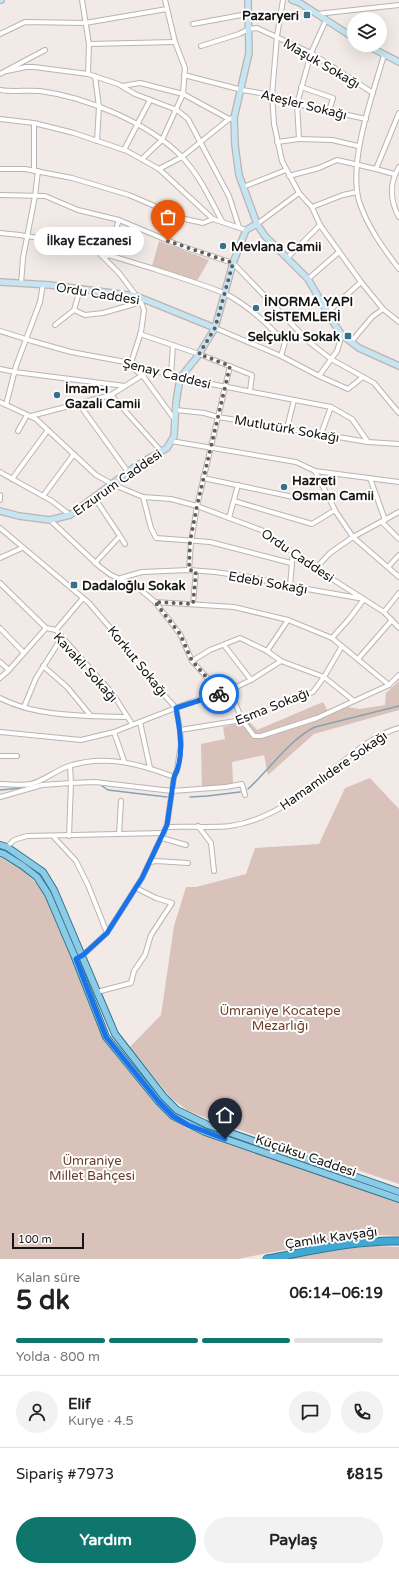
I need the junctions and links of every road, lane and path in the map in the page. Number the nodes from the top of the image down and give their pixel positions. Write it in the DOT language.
graph roads {
  1 [pos="82,0"];
  2 [pos="165,0"];
  3 [pos="248,0"];
  4 [pos="283,0"];
  5 [pos="292,0"];
  6 [pos="302,2"];
  7 [pos="399,5"];
  8 [pos="167,9"];
  9 [pos="247,14"];
  10 [pos="317,14"];
  11 [pos="326,20"];
  12 [pos="85,23"];
  13 [pos="193,24"];
  14 [pos="249,29"];
  15 [pos="0,34"];
  16 [pos="347,34"];
  17 [pos="277,36"];
  18 [pos="175,42"];
  19 [pos="89,44"];
  20 [pos="202,46"];
  21 [pos="45,50"];
  22 [pos="379,52"];
  23 [pos="310,53"];
  24 [pos="384,55"];
  25 [pos="399,62"];
  26 [pos="7,71"];
  27 [pos="0,74"];
  28 [pos="88,74"];
  29 [pos="184,75"];
  30 [pos="95,76"];
  31 [pos="122,86"];
  32 [pos="302,87"];
  33 [pos="0,90"];
  34 [pos="242,90"];
  35 [pos="373,93"];
  36 [pos="183,94"];
  37 [pos="272,95"];
  38 [pos="150,100"];
  39 [pos="297,104"];
  40 [pos="99,107"];
  41 [pos="177,110"];
  42 [pos="329,111"];
  43 [pos="399,114"];
  44 [pos="0,118"];
  45 [pos="232,119"];
  46 [pos="366,119"];
  47 [pos="34,123"];
  48 [pos="138,125"];
  49 [pos="300,139"];
  50 [pos="97,140"];
  51 [pos="162,140"];
  52 [pos="200,141"];
  53 [pos="277,142"];
  54 [pos="358,146"];
  55 [pos="124,150"];
  56 [pos="182,157"];
  57 [pos="142,159"];
  58 [pos="357,164"];
  59 [pos="399,167"];
  60 [pos="0,169"];
  61 [pos="159,169"];
  62 [pos="376,169"];
  63 [pos="286,170"];
  64 [pos="36,171"];
  65 [pos="394,174"];
  66 [pos="289,176"];
  67 [pos="243,187"];
  68 [pos="357,192"];
  69 [pos="299,193"];
  70 [pos="0,195"];
  71 [pos="35,196"];
  72 [pos="312,207"];
  73 [pos="399,217"];
  74 [pos="213,219"];
  75 [pos="119,220"];
  76 [pos="222,221"];
  77 [pos="257,224"];
  78 [pos="320,225"];
  79 [pos="239,227"];
  80 [pos="246,230"];
  81 [pos="0,234"];
  82 [pos="27,236"];
  83 [pos="340,252"];
  84 [pos="99,253"];
  85 [pos="107,256"];
  86 [pos="287,258"];
  87 [pos="233,263"];
  88 [pos="399,269"];
  89 [pos="308,279"];
  90 [pos="0,282"];
  91 [pos="361,282"];
  92 [pos="21,284"];
  93 [pos="43,284"];
  94 [pos="80,288"];
  95 [pos="226,294"];
  96 [pos="136,296"];
  97 [pos="141,302"];
  98 [pos="383,309"];
  99 [pos="74,310"];
  100 [pos="328,312"];
  101 [pos="399,322"];
  102 [pos="55,325"];
  103 [pos="215,328"];
  104 [pos="0,331"];
  105 [pos="140,334"];
  106 [pos="342,335"];
  107 [pos="27,340"];
  108 [pos="351,342"];
  109 [pos="173,345"];
  110 [pos="199,354"];
  111 [pos="281,356"];
  112 [pos="331,359"];
  113 [pos="131,363"];
  114 [pos="230,366"];
  115 [pos="399,366"];
  116 [pos="0,369"];
  117 [pos="152,369"];
  118 [pos="15,372"];
  119 [pos="171,375"];
  120 [pos="143,376"];
  121 [pos="319,376"];
  122 [pos="363,377"];
  123 [pos="180,378"];
  124 [pos="125,386"];
  125 [pos="225,386"];
  126 [pos="250,391"];
  127 [pos="111,395"];
  128 [pos="294,400"];
  129 [pos="0,402"];
  130 [pos="6,404"];
  131 [pos="79,404"];
  132 [pos="331,407"];
  133 [pos="176,410"];
  134 [pos="399,413"];
  135 [pos="29,416"];
  136 [pos="218,417"];
  137 [pos="175,420"];
  138 [pos="287,428"];
  139 [pos="48,430"];
  140 [pos="18,431"];
  141 [pos="321,434"];
  142 [pos="171,441"];
  143 [pos="368,442"];
  144 [pos="399,444"];
  145 [pos="211,448"];
  146 [pos="161,451"];
  147 [pos="74,454"];
  148 [pos="315,471"];
  149 [pos="0,472"];
  150 [pos="128,472"];
  151 [pos="12,478"];
  152 [pos="204,478"];
  153 [pos="370,478"];
  154 [pos="399,482"];
  155 [pos="112,484"];
  156 [pos="238,485"];
  157 [pos="0,495"];
  158 [pos="43,496"];
  159 [pos="94,497"];
  160 [pos="143,497"];
  161 [pos="298,498"];
  162 [pos="0,500"];
  163 [pos="234,500"];
  164 [pos="197,506"];
  165 [pos="335,510"];
  166 [pos="0,511"];
  167 [pos="399,512"];
  168 [pos="70,515"];
  169 [pos="229,518"];
  170 [pos="50,520"];
  171 [pos="383,521"];
  172 [pos="0,528"];
  173 [pos="120,536"];
  174 [pos="353,537"];
  175 [pos="399,539"];
  176 [pos="190,542"];
  177 [pos="125,544"];
  178 [pos="22,548"];
  179 [pos="293,551"];
  180 [pos="399,555"];
  181 [pos="0,558"];
  182 [pos="95,563"];
  183 [pos="291,563"];
  184 [pos="388,567"];
  185 [pos="316,568"];
  186 [pos="189,570"];
  187 [pos="196,571"];
  188 [pos="399,577"];
  189 [pos="121,578"];
  190 [pos="0,583"];
  191 [pos="290,586"];
  192 [pos="399,593"];
  193 [pos="83,598"];
  194 [pos="364,599"];
  195 [pos="155,602"];
  196 [pos="193,604"];
  197 [pos="384,612"];
  198 [pos="288,620"];
  199 [pos="392,620"];
  200 [pos="0,628"];
  201 [pos="46,628"];
  202 [pos="399,628"];
  203 [pos="56,630"];
  204 [pos="62,637"];
  205 [pos="332,638"];
  206 [pos="224,645"];
  207 [pos="342,646"];
  208 [pos="267,651"];
  209 [pos="24,653"];
  210 [pos="358,659"];
  211 [pos="192,661"];
  212 [pos="281,661"];
  213 [pos="0,662"];
  214 [pos="44,666"];
  215 [pos="9,670"];
  216 [pos="399,675"];
  217 [pos="324,677"];
  218 [pos="0,678"];
  219 [pos="251,680"];
  220 [pos="388,685"];
  221 [pos="230,690"];
  222 [pos="221,693"];
  223 [pos="0,698"];
  224 [pos="354,702"];
  225 [pos="24,707"];
  226 [pos="176,708"];
  227 [pos="91,716"];
  228 [pos="127,717"];
  229 [pos="242,720"];
  230 [pos="140,722"];
  231 [pos="132,724"];
  232 [pos="399,728"];
  233 [pos="180,730"];
  234 [pos="0,732"];
  235 [pos="114,732"];
  236 [pos="0,756"];
  237 [pos="17,756"];
  238 [pos="124,761"];
  239 [pos="70,766"];
  240 [pos="150,768"];
  241 [pos="174,777"];
  242 [pos="71,783"];
  243 [pos="0,784"];
  244 [pos="172,790"];
  245 [pos="245,795"];
  246 [pos="0,797"];
  247 [pos="121,801"];
  248 [pos="198,826"];
  249 [pos="167,827"];
  250 [pos="164,833"];
  251 [pos="119,834"];
  252 [pos="53,836"];
  253 [pos="69,836"];
  254 [pos="162,838"];
  255 [pos="0,845"];
  256 [pos="186,845"];
  257 [pos="7,847"];
  258 [pos="0,853"];
  259 [pos="150,862"];
  260 [pos="188,863"];
  261 [pos="214,871"];
  262 [pos="136,888"];
  263 [pos="107,933"];
  264 [pos="83,955"];
  265 [pos="76,959"];
  266 [pos="97,992"];
  267 [pos="228,1132"];
  268 [pos="225,1139"];
  269 [pos="399,1192"];
  270 [pos="399,1200"];
  271 [pos="399,1241"];
  272 [pos="267,1259"];
  1 -- 12 [label="street"];
  2 -- 8 [label="street"];
  3 -- 9 [label="street"];
  4 -- 17 [label="street"];
  5 -- 6 [label="street"];
  6 -- 10 [label="street"];
  7 -- 10 [label="street"];
  8 -- 12 [label="street"];
  8 -- 18 [label="street"];
  9 -- 13 [label="street"];
  9 -- 14 [label="street"];
  10 -- 11 [label="street"];
  11 -- 16 [label="street"];
  11 -- 23 [label="street"];
  12 -- 15 [label="street"];
  12 -- 19 [label="street"];
  14 -- 17 [label="street, Maşuk Sokağı"];
  14 -- 20 [label="street"];
  14 -- 34 [label="street"];
  17 -- 23 [label="street, Maşuk Sokağı"];
  17 -- 37 [label="street"];
  18 -- 19 [label="street"];
  18 -- 29 [label="street"];
  19 -- 28 [label="street"];
  21 -- 26 [label="street"];
  22 -- 24 [label="street"];
  23 -- 32 [label="street"];
  23 -- 35 [label="street, Maşuk Sokağı"];
  24 -- 25 [label="street"];
  24 -- 35 [label="street"];
  26 -- 27 [label="street"];
  26 -- 28 [label="street"];
  28 -- 30 [label="street"];
  29 -- 34 [label="street, Ateşler Sokağı"];
  29 -- 36 [label="street"];
  30 -- 31 [label="street"];
  30 -- 40 [label="street"];
  31 -- 36 [label="street"];
  31 -- 38 [label="street"];
  32 -- 39 [label="street"];
  32 -- 42 [label="street"];
  33 -- 40 [label="street"];
  34 -- 37 [label="street, Ateşler Sokağı"];
  34 -- 45 [label="street"];
  35 -- 46 [label="street"];
  36 -- 41 [label="street"];
  36 -- 45 [label="street"];
  37 -- 39 [label="street, Ateşler Sokağı"];
  37 -- 53 [label="street"];
  38 -- 41 [label="street"];
  38 -- 48 [label="street"];
  39 -- 42 [label="street, Ateşler Sokağı"];
  39 -- 49 [label="street"];
  40 -- 48 [label="street"];
  40 -- 50 [label="street"];
  41 -- 51 [label="street"];
  41 -- 52 [label="street"];
  42 -- 46 [label="street, Ateşler Sokağı"];
  43 -- 62 [label="street"];
  44 -- 47 [label="street"];
  45 -- 52 [label="street"];
  45 -- 67 [label="street"];
  46 -- 54 [label="street"];
  47 -- 50 [label="street"];
  47 -- 64 [label="street"];
  48 -- 51 [label="street"];
  48 -- 55 [label="street"];
  49 -- 53 [label="street"];
  49 -- 54 [label="street"];
  50 -- 55 [label="street"];
  51 -- 56 [label="street"];
  51 -- 57 [label="street"];
  52 -- 56 [label="street"];
  52 -- 79 [label="street"];
  53 -- 63 [label="street"];
  54 -- 58 [label="street"];
  55 -- 57 [label="street"];
  56 -- 61 [label="street"];
  56 -- 76 [label="street"];
  57 -- 61 [label="street"];
  58 -- 62 [label="street"];
  58 -- 66 [label="street"];
  58 -- 68 [label="street"];
  59 -- 65 [label="street"];
  60 -- 64 [label="street"];
  61 -- 74 [label="street"];
  62 -- 65 [label="street"];
  63 -- 66 [label="street"];
  63 -- 67 [label="street"];
  64 -- 71 [label="street"];
  64 -- 74 [label="street"];
  65 -- 73 [label="street"];
  66 -- 69 [label="street"];
  67 -- 77 [label="street"];
  68 -- 72 [label="street"];
  68 -- 88 [label="street"];
  69 -- 72 [label="street"];
  69 -- 77 [label="street"];
  70 -- 71 [label="street"];
  71 -- 75 [label="street"];
  71 -- 82 [label="street"];
  72 -- 78 [label="street"];
  74 -- 76 [label="street"];
  75 -- 85 [label="street"];
  75 -- 87 [label="street"];
  76 -- 79 [label="street"];
  77 -- 80 [label="street"];
  77 -- 86 [label="street"];
  78 -- 83 [label="street"];
  78 -- 86 [label="street"];
  79 -- 80 [label="street"];
  80 -- 87 [label="street"];
  81 -- 82 [label="street"];
  82 -- 84 [label="street"];
  82 -- 92 [label="street"];
  83 -- 89 [label="street"];
  83 -- 91 [label="street"];
  84 -- 85 [label="street"];
  84 -- 96 [label="street"];
  85 -- 95 [label="street"];
  86 -- 89 [label="street"];
  87 -- 95 [label="street"];
  87 -- 112 [label="street"];
  89 -- 100 [label="street"];
  90 -- 92 [label="street, Ordu Caddesi"];
  91 -- 98 [label="street"];
  91 -- 100 [label="street"];
  92 -- 93 [label="street, Ordu Caddesi"];
  93 -- 94 [label="street, Ordu Caddesi"];
  93 -- 107 [label="street"];
  94 -- 96 [label="street, Ordu Caddesi"];
  94 -- 99 [label="street"];
  95 -- 103 [label="street"];
  95 -- 111 [label="street"];
  96 -- 97 [label="street"];
  96 -- 103 [label="street, Ordu Caddesi"];
  97 -- 99 [label="street"];
  97 -- 105 [label="street"];
  98 -- 101 [label="street"];
  98 -- 108 [label="street"];
  99 -- 102 [label="street"];
  100 -- 106 [label="street"];
  103 -- 110 [label="street"];
  103 -- 111 [label="street"];
  104 -- 107 [label="street, Şenay Caddesi"];
  105 -- 109 [label="street"];
  105 -- 113 [label="street"];
  106 -- 108 [label="street"];
  106 -- 112 [label="street"];
  107 -- 113 [label="street, Şenay Caddesi"];
  107 -- 118 [label="street"];
  108 -- 115 [label="street"];
  109 -- 110 [label="street"];
  109 -- 119 [label="street"];
  110 -- 114 [label="street"];
  110 -- 123 [label="street"];
  111 -- 121 [label="street"];
  112 -- 121 [label="street"];
  112 -- 122 [label="street"];
  113 -- 117 [label="street, Şenay Caddesi"];
  113 -- 120 [label="street"];
  114 -- 125 [label="street"];
  114 -- 126 [label="street"];
  116 -- 118 [label="street"];
  117 -- 119 [label="street, Şenay Caddesi"];
  117 -- 120 [label="street"];
  118 -- 124 [label="street"];
  118 -- 130 [label="street"];
  119 -- 123 [label="street, Şenay Caddesi"];
  120 -- 124 [label="street"];
  120 -- 137 [label="street"];
  121 -- 122 [label="street"];
  122 -- 134 [label="street"];
  123 -- 125 [label="street, Şenay Caddesi"];
  123 -- 133 [label="street, Erzurum Caddesi"];
  124 -- 127 [label="street"];
  125 -- 126 [label="street, Şenay Caddesi"];
  125 -- 136 [label="street"];
  126 -- 128 [label="street, Şenay Caddesi"];
  127 -- 131 [label="street"];
  127 -- 146 [label="street"];
  128 -- 132 [label="street, Şenay Caddesi"];
  128 -- 138 [label="street"];
  129 -- 130 [label="street, Ordu Caddesi"];
  130 -- 135 [label="street, Ordu Caddesi"];
  131 -- 135 [label="street"];
  131 -- 150 [label="street"];
  132 -- 141 [label="street"];
  132 -- 143 [label="street, Şenay Caddesi"];
  133 -- 136 [label="street, Mutlutürk Sokağı"];
  133 -- 137 [label="street, Erzurum Caddesi"];
  135 -- 139 [label="street, Ordu Caddesi"];
  135 -- 140 [label="street"];
  136 -- 138 [label="street, Mutlutürk Sokağı"];
  136 -- 145 [label="street"];
  137 -- 142 [label="street, Erzurum Caddesi"];
  138 -- 141 [label="street, Mutlutürk Sokağı"];
  139 -- 147 [label="street, Ordu Caddesi"];
  139 -- 151 [label="street"];
  141 -- 143 [label="street, Mutlutürk Sokağı"];
  142 -- 145 [label="street"];
  142 -- 146 [label="street, Erzurum Caddesi"];
  143 -- 144 [label="street, Mutlutürk Sokağı"];
  145 -- 148 [label="street"];
  145 -- 152 [label="street"];
  146 -- 150 [label="street, Erzurum Caddesi"];
  147 -- 155 [label="street, Ordu Caddesi"];
  147 -- 158 [label="street"];
  148 -- 153 [label="street"];
  148 -- 165 [label="street"];
  149 -- 151 [label="street"];
  150 -- 155 [label="street, Erzurum Caddesi"];
  151 -- 158 [label="street"];
  152 -- 156 [label="street"];
  152 -- 164 [label="street"];
  153 -- 154 [label="street"];
  153 -- 171 [label="street"];
  155 -- 159 [label="street, Erzurum Caddesi"];
  155 -- 160 [label="street, Ordu Caddesi"];
  156 -- 161 [label="street"];
  156 -- 163 [label="street"];
  157 -- 162 [label="street"];
  158 -- 168 [label="street"];
  159 -- 168 [label="street, Erzurum Caddesi"];
  159 -- 173 [label="street"];
  160 -- 164 [label="street, Ordu Caddesi"];
  160 -- 176 [label="street"];
  163 -- 165 [label="street"];
  163 -- 169 [label="street"];
  164 -- 169 [label="street, Ordu Caddesi"];
  164 -- 176 [label="street"];
  165 -- 174 [label="street"];
  166 -- 170 [label="street, Erzurum Caddesi"];
  167 -- 171 [label="street"];
  168 -- 170 [label="street, Erzurum Caddesi"];
  169 -- 179 [label="street, Ordu Caddesi"];
  170 -- 182 [label="street"];
  171 -- 174 [label="street"];
  171 -- 175 [label="street"];
  172 -- 178 [label="street, Korkut Sokağı"];
  173 -- 177 [label="street"];
  173 -- 182 [label="street"];
  174 -- 184 [label="street"];
  174 -- 185 [label="street"];
  176 -- 183 [label="street"];
  176 -- 186 [label="street"];
  178 -- 181 [label="street"];
  178 -- 193 [label="street, Korkut Sokağı"];
  179 -- 183 [label="street"];
  179 -- 185 [label="street, Ordu Caddesi"];
  180 -- 184 [label="street"];
  182 -- 189 [label="street"];
  183 -- 191 [label="street"];
  184 -- 188 [label="street"];
  185 -- 194 [label="street, Ordu Caddesi"];
  186 -- 187 [label="street, Edebi Sokağı"];
  186 -- 189 [label="street, Edebi Sokağı"];
  187 -- 191 [label="street, Edebi Sokağı"];
  187 -- 196 [label="street"];
  189 -- 195 [label="street"];
  190 -- 201 [label="street, Kavaklı Sokağı"];
  191 -- 194 [label="street, Edebi Sokağı"];
  192 -- 197 [label="street"];
  193 -- 203 [label="street"];
  193 -- 226 [label="street, Korkut Sokağı"];
  194 -- 197 [label="street, Ordu Caddesi"];
  194 -- 205 [label="street"];
  195 -- 196 [label="street"];
  195 -- 211 [label="street"];
  196 -- 198 [label="street"];
  197 -- 199 [label="street, Ordu Caddesi"];
  198 -- 205 [label="street"];
  198 -- 208 [label="street"];
  199 -- 202 [label="street, Ordu Caddesi"];
  199 -- 210 [label="street"];
  200 -- 209 [label="street"];
  201 -- 203 [label="street, Kavaklı Sokağı"];
  201 -- 209 [label="street"];
  203 -- 204 [label="street, Kavaklı Sokağı"];
  204 -- 214 [label="street"];
  204 -- 228 [label="street, Kavaklı Sokağı"];
  205 -- 207 [label="street"];
  206 -- 208 [label="street"];
  206 -- 211 [label="street"];
  206 -- 219 [label="street"];
  207 -- 210 [label="street"];
  207 -- 217 [label="street, Esma Sokağı"];
  208 -- 212 [label="street"];
  209 -- 215 [label="street"];
  210 -- 220 [label="street"];
  211 -- 222 [label="street"];
  212 -- 217 [label="street"];
  212 -- 219 [label="street"];
  213 -- 215 [label="street"];
  214 -- 225 [label="street"];
  214 -- 227 [label="street"];
  215 -- 218 [label="street"];
  216 -- 220 [label="street"];
  217 -- 224 [label="street"];
  217 -- 229 [label="street, Esma Sokağı"];
  219 -- 221 [label="street"];
  220 -- 224 [label="street"];
  221 -- 222 [label="street"];
  221 -- 229 [label="street"];
  222 -- 226 [label="street"];
  223 -- 225 [label="street"];
  224 -- 229 [label="street"];
  225 -- 227 [label="street"];
  226 -- 230 [label="street"];
  226 -- 233 [label="street, Korkut Sokağı"];
  227 -- 228 [label="street"];
  228 -- 231 [label="street, Kavaklı Sokağı"];
  229 -- 233 [label="street, Esma Sokağı"];
  230 -- 231 [label="street"];
  230 -- 240 [label="street"];
  231 -- 235 [label="street"];
  232 -- 248 [label="street, Hamamlıdere Sokağı"];
  233 -- 241 [label="street, Korkut Sokağı"];
  234 -- 235 [label="street"];
  235 -- 238 [label="street"];
  236 -- 237 [label="street"];
  238 -- 239 [label="street"];
  238 -- 240 [label="street"];
  239 -- 242 [label="street"];
  239 -- 243 [label="street"];
  240 -- 241 [label="street"];
  241 -- 244 [label="street, Korkut Sokağı"];
  242 -- 244 [label="street"];
  242 -- 246 [label="street"];
  242 -- 253 [label="street"];
  244 -- 245 [label="street"];
  244 -- 249 [label="street, Korkut Sokağı"];
  247 -- 251 [label="street"];
  248 -- 249 [label="street, Hamamlıdere Sokağı"];
  248 -- 261 [label="street"];
  249 -- 250 [label="street, Korkut Sokağı"];
  250 -- 251 [label="street"];
  250 -- 254 [label="street, Korkut Sokağı"];
  251 -- 253 [label="street"];
  252 -- 253 [label="street"];
  252 -- 257 [label="street"];
  252 -- 263 [label="street"];
  254 -- 256 [label="street"];
  254 -- 259 [label="street, Korkut Sokağı"];
  255 -- 257 [label="main road, Küçüksu Caddesi"];
  257 -- 264 [label="main road, Küçüksu Caddesi"];
  258 -- 265 [label="main road, Küçüksu Caddesi"];
  259 -- 260 [label="street"];
  259 -- 262 [label="street, Korkut Sokağı"];
  262 -- 263 [label="street, Korkut Sokağı"];
  262 -- 266 [label="street"];
  263 -- 264 [label="street, Korkut Sokağı"];
  264 -- 265 [label="main road"];
  264 -- 266 [label="main road, Küçüksu Caddesi"];
  265 -- 268 [label="main road, Küçüksu Caddesi"];
  266 -- 267 [label="main road, Küçüksu Caddesi"];
  267 -- 268 [label="main road"];
  267 -- 269 [label="main road, Küçüksu Caddesi"];
  268 -- 270 [label="main road, Küçüksu Caddesi"];
  271 -- 272 [label="highway, Çamlık Kavşağı"];
}
